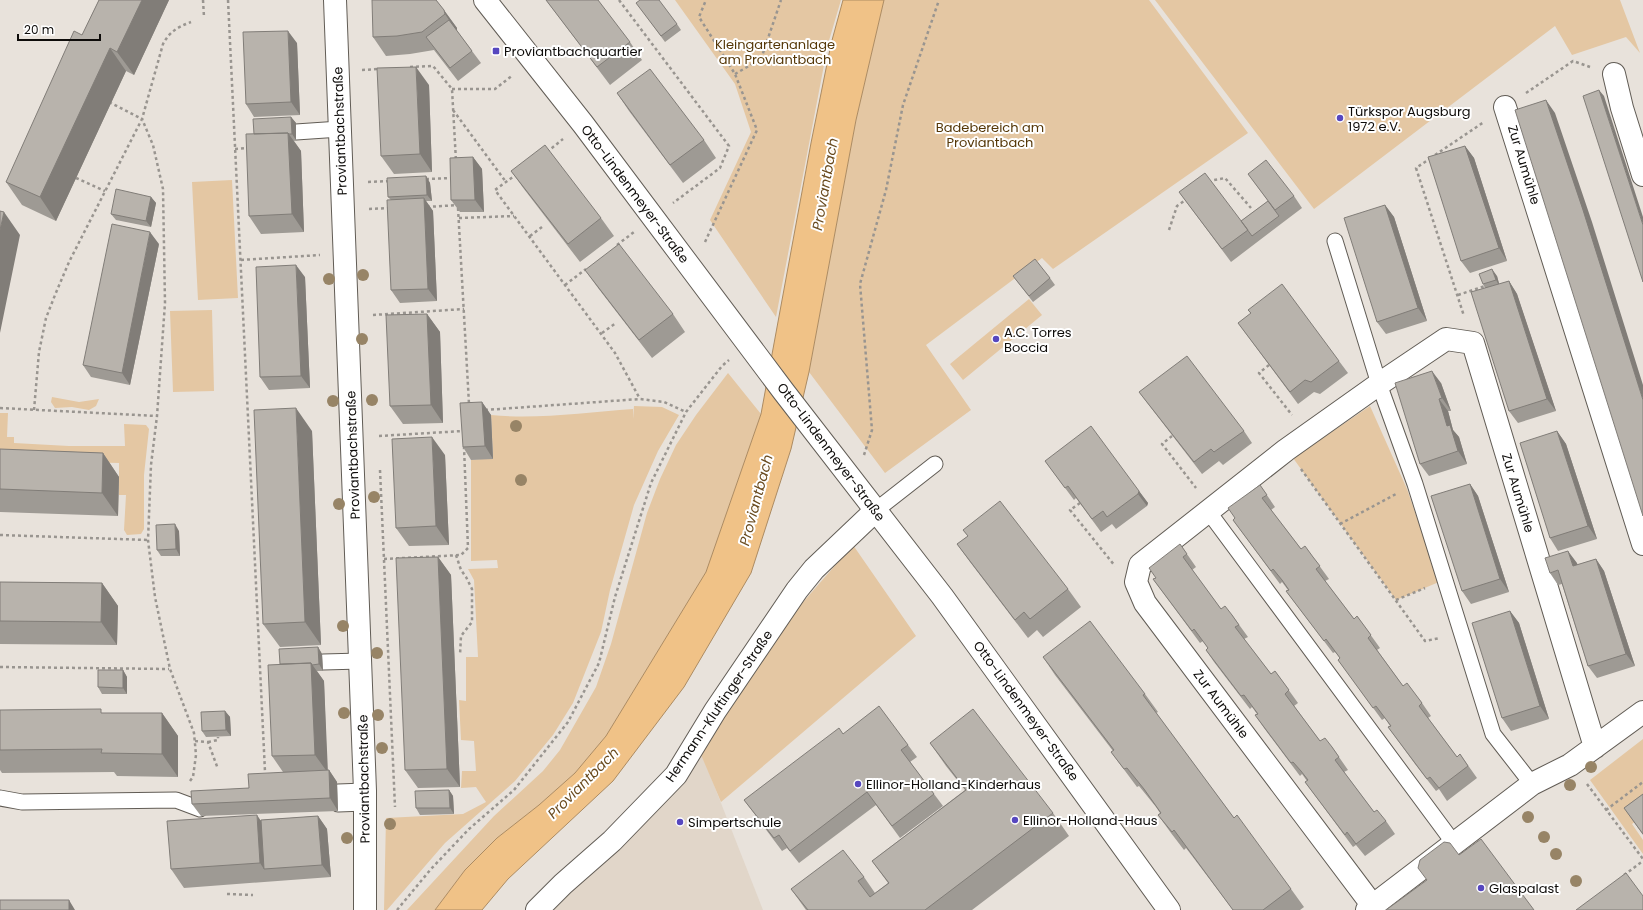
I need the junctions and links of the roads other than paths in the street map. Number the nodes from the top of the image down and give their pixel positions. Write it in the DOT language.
graph roads {
  1 [pos="335,0"];
  2 [pos="485,0"];
  3 [pos="1614,74"];
  4 [pos="1505,107"];
  5 [pos="340,130"];
  6 [pos="296,132"];
  7 [pos="1643,175"];
  8 [pos="1335,241"];
  9 [pos="1379,384"];
  10 [pos="935,464"];
  11 [pos="1209,509"];
  12 [pos="875,511"];
  13 [pos="1643,544"];
  14 [pos="323,662"];
  15 [pos="361,662"];
  16 [pos="1643,712"];
  17 [pos="1595,747"];
  18 [pos="1532,784"];
  19 [pos="365,797"];
  20 [pos="0,798"];
  21 [pos="338,798"];
  22 [pos="200,809"];
  23 [pos="1453,842"];
  24 [pos="1370,908"];
  25 [pos="365,910"];
  26 [pos="537,910"];
  27 [pos="1169,910"];
  1 -- 5 [label="street, Proviantbachstraße"];
  2 -- 12 [label="street, Otto-Lindenmeyer-Straße"];
  3 -- 7 [label="street"];
  4 -- 13 [label="street, Zur Aumühle"];
  5 -- 6 [label="lane"];
  5 -- 15 [label="street, Proviantbachstraße"];
  8 -- 9 [label="lane"];
  9 -- 11 [label="street"];
  9 -- 17 [label="street, Zur Aumühle"];
  9 -- 18 [label="lane"];
  10 -- 12 [label="lane"];
  11 -- 23 [label="lane"];
  11 -- 24 [label="street, Zur Aumühle"];
  12 -- 26 [label="street, Hermann-Kluftinger-Straße"];
  12 -- 27 [label="street, Otto-Lindenmeyer-Straße"];
  14 -- 15 [label="lane"];
  15 -- 19 [label="street, Proviantbachstraße"];
  16 -- 17 [label="street, Zur Aumühle"];
  17 -- 18 [label="street, Zur Aumühle"];
  18 -- 23 [label="street, Zur Aumühle"];
  19 -- 21 [label="lane"];
  19 -- 25 [label="street, Proviantbachstraße"];
  20 -- 22 [label="lane"];
  23 -- 24 [label="street, Zur Aumühle"];
}
